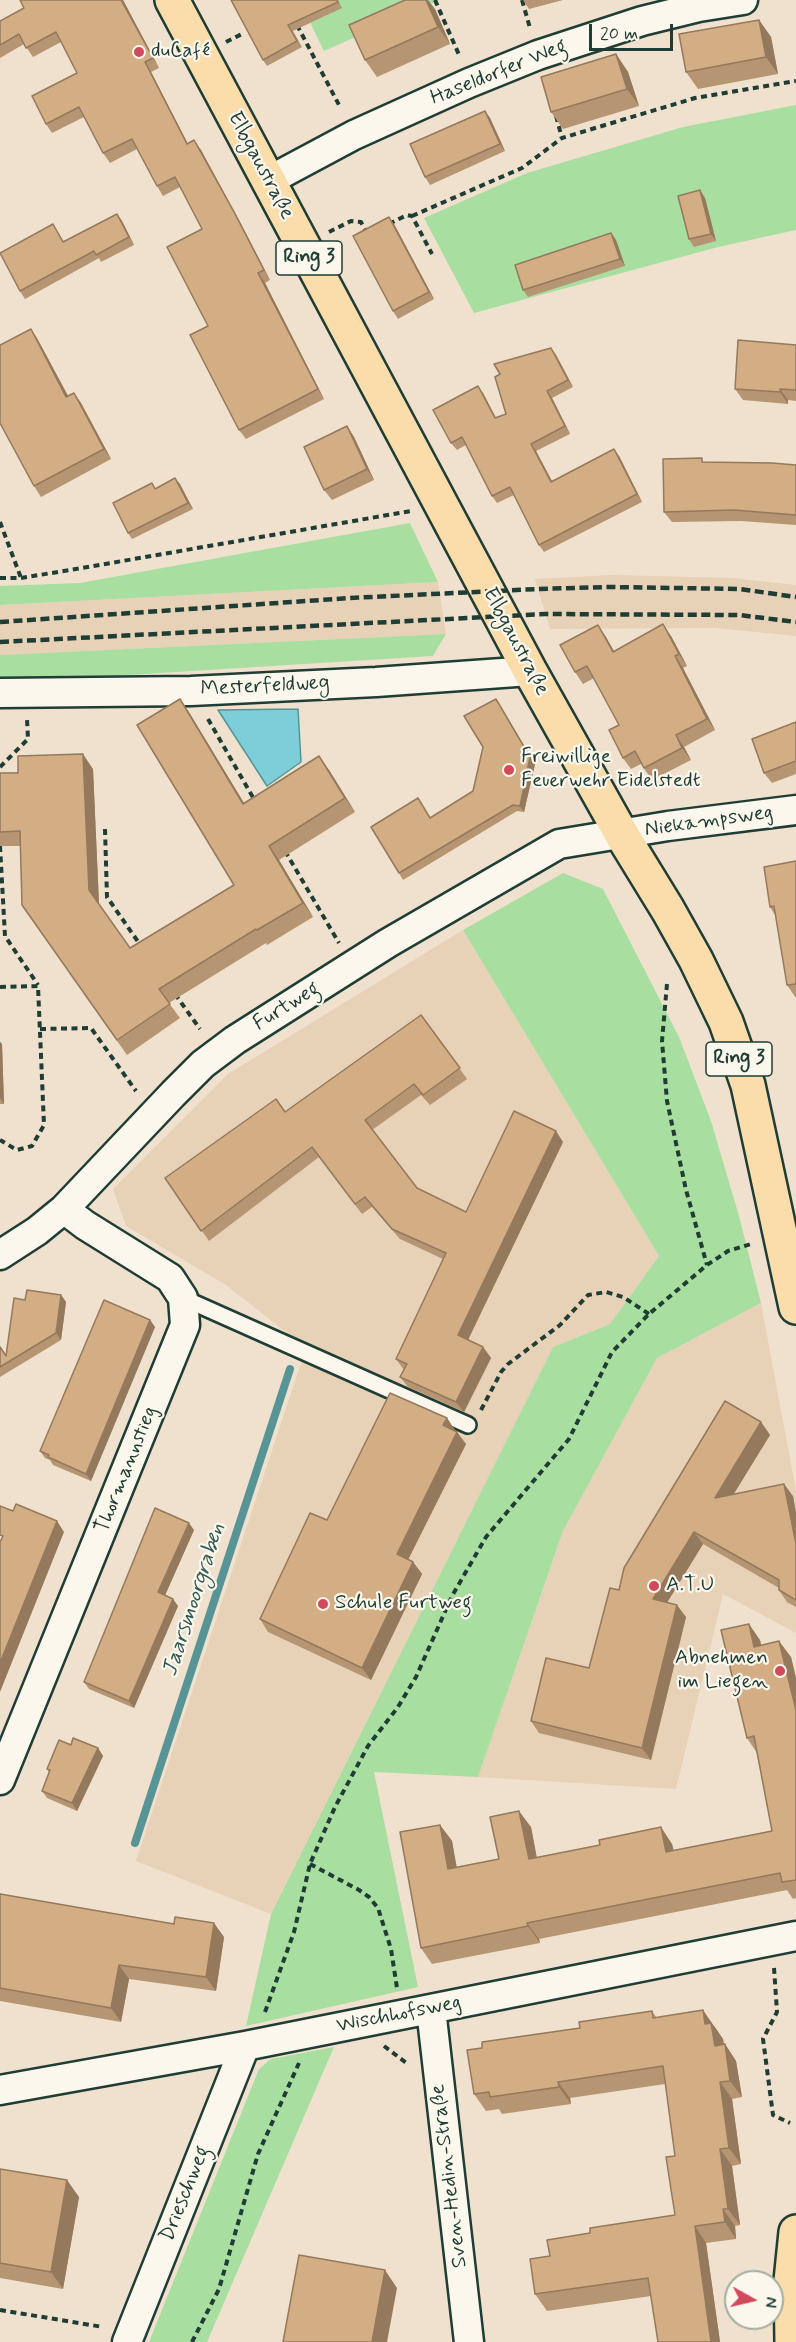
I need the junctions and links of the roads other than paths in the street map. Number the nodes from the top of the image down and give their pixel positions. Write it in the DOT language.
graph roads {
  1 [pos="172,0"];
  2 [pos="743,0"];
  3 [pos="268,181"];
  4 [pos="530,671"];
  5 [pos="13,692"];
  6 [pos="796,810"];
  7 [pos="622,835"];
  8 [pos="64,1209"];
  9 [pos="0,1255"];
  10 [pos="183,1298"];
  11 [pos="796,1307"];
  12 [pos="468,1425"];
  13 [pos="0,1780"];
  14 [pos="784,1938"];
  15 [pos="431,2009"];
  16 [pos="245,2046"];
  17 [pos="0,2090"];
  18 [pos="796,2232"];
  19 [pos="130,2337"];
  20 [pos="469,2342"];
  21 [pos="792,2342"];
  1 -- 3 [label="main road, Elbgaustraße / Ring 3"];
  2 -- 3 [label="street, Haseldorfer Weg"];
  3 -- 4 [label="main road, Elbgaustraße / Ring 3"];
  4 -- 5 [label="street, Mesterfeldweg"];
  4 -- 7 [label="main road, Elbgaustraße / Ring 3"];
  6 -- 7 [label="street, Niekampsweg"];
  7 -- 8 [label="street, Furtweg"];
  7 -- 11 [label="main road, Elbgaustraße / Ring 3"];
  8 -- 9 [label="street, Furtweg"];
  8 -- 10 [label="street"];
  10 -- 12 [label="lane"];
  10 -- 13 [label="street, Thormannstieg"];
  14 -- 15 [label="street, Wischhofsweg"];
  15 -- 16 [label="street, Wischhofsweg"];
  15 -- 20 [label="street, Sven-Hedin-Straße"];
  16 -- 17 [label="street, Wischhofsweg"];
  16 -- 19 [label="street, Drieschweg"];
  18 -- 21 [label="main road"];
}
